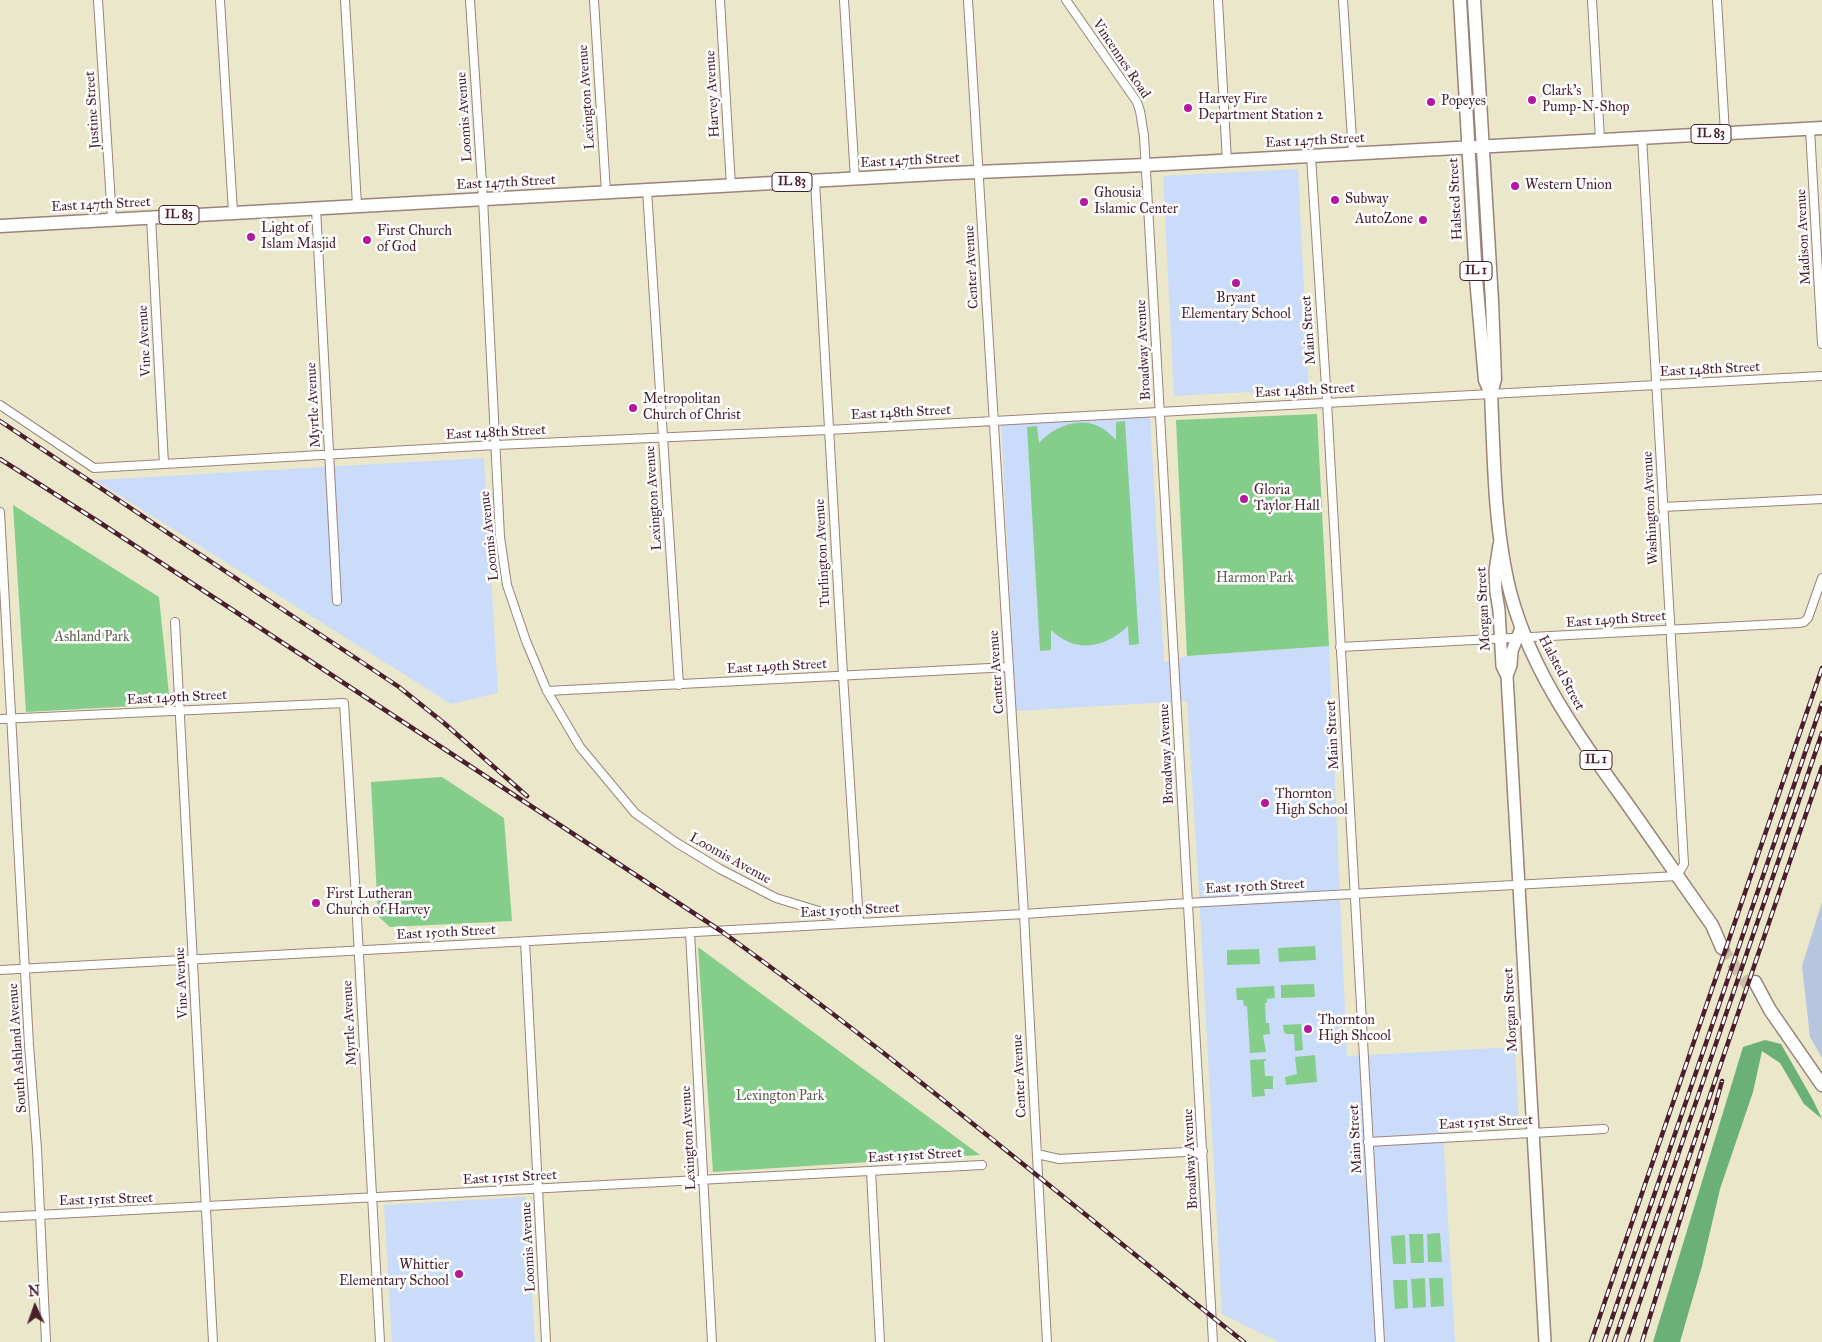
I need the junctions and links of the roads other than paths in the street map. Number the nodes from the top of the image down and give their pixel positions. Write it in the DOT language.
graph roads {
  1 [pos="98,0"];
  2 [pos="220,0"];
  3 [pos="345,0"];
  4 [pos="470,0"];
  5 [pos="594,0"];
  6 [pos="720,0"];
  7 [pos="844,0"];
  8 [pos="968,0"];
  9 [pos="1066,0"];
  10 [pos="1218,0"];
  11 [pos="1343,0"];
  12 [pos="1460,0"];
  13 [pos="1474,0"];
  14 [pos="1592,0"];
  15 [pos="1718,0"];
  16 [pos="1816,129"];
  17 [pos="1726,133"];
  18 [pos="1642,137"];
  19 [pos="1600,139"];
  20 [pos="1483,146"];
  21 [pos="1468,147"];
  22 [pos="1353,154"];
  23 [pos="1311,156"];
  24 [pos="1227,160"];
  25 [pos="1146,165"];
  26 [pos="979,172"];
  27 [pos="856,179"];
  28 [pos="815,181"];
  29 [pos="731,186"];
  30 [pos="647,190"];
  31 [pos="606,192"];
  32 [pos="482,199"];
  33 [pos="358,205"];
  34 [pos="316,208"];
  35 [pos="233,212"];
  36 [pos="151,217"];
  37 [pos="112,219"];
  38 [pos="0,226"];
  39 [pos="1820,255"];
  40 [pos="1822,344"];
  41 [pos="1822,376"];
  42 [pos="1656,385"];
  43 [pos="1491,394"];
  44 [pos="1326,402"];
  45 [pos="0,404"];
  46 [pos="1160,411"];
  47 [pos="994,420"];
  48 [pos="828,430"];
  49 [pos="663,437"];
  50 [pos="496,445"];
  51 [pos="329,454"];
  52 [pos="164,464"];
  53 [pos="1822,499"];
  54 [pos="1663,507"];
  55 [pos="0,512"];
  56 [pos="1500,540"];
  57 [pos="1822,578"];
  58 [pos="337,601"];
  59 [pos="175,622"];
  60 [pos="1671,629"];
  61 [pos="1521,634"];
  62 [pos="1500,639"];
  63 [pos="1340,648"];
  64 [pos="1009,667"];
  65 [pos="843,675"];
  66 [pos="1507,676"];
  67 [pos="678,685"];
  68 [pos="548,691"];
  69 [pos="344,703"];
  70 [pos="180,710"];
  71 [pos="0,718"];
  72 [pos="11,718"];
  73 [pos="1677,876"];
  74 [pos="1519,885"];
  75 [pos="1354,894"];
  76 [pos="1188,903"];
  77 [pos="1024,914"];
  78 [pos="859,923"];
  79 [pos="690,932"];
  80 [pos="525,942"];
  81 [pos="1724,944"];
  82 [pos="359,951"];
  83 [pos="193,960"];
  84 [pos="25,969"];
  85 [pos="0,970"];
  86 [pos="1754,987"];
  87 [pos="1822,1085"];
  88 [pos="1604,1129"];
  89 [pos="1533,1133"];
  90 [pos="1368,1142"];
  91 [pos="1203,1152"];
  92 [pos="1037,1154"];
  93 [pos="982,1165"];
  94 [pos="871,1171"];
  95 [pos="704,1180"];
  96 [pos="538,1189"];
  97 [pos="372,1198"];
  98 [pos="206,1207"];
  99 [pos="40,1215"];
  100 [pos="0,1217"];
  101 [pos="46,1342"];
  102 [pos="213,1342"];
  103 [pos="380,1342"];
  104 [pos="546,1342"];
  105 [pos="712,1342"];
  106 [pos="880,1342"];
  107 [pos="1047,1342"];
  108 [pos="1213,1342"];
  109 [pos="1380,1342"];
  110 [pos="1546,1342"];
  1 -- 37 [label="street, Justine Street"];
  2 -- 35 [label="street"];
  3 -- 33 [label="street"];
  4 -- 32 [label="street, Loomis Avenue"];
  5 -- 31 [label="street, Lexington Avenue"];
  6 -- 29 [label="street, Harvey Avenue"];
  7 -- 27 [label="street"];
  8 -- 26 [label="street, Center Avenue"];
  9 -- 25 [label="street, Vincennes Road"];
  10 -- 24 [label="street"];
  11 -- 22 [label="street"];
  12 -- 21 [label="main road, Halsted Street / IL 1"];
  13 -- 20 [label="main road, Halsted Street / IL 1"];
  14 -- 19 [label="street"];
  15 -- 17 [label="street"];
  16 -- 17 [label="main road, East 147th Street / IL 83"];
  16 -- 39 [label="street, Madison Avenue"];
  17 -- 18 [label="main road, East 147th Street / IL 83"];
  18 -- 19 [label="main road, East 147th Street / IL 83"];
  18 -- 42 [label="street, Washington Avenue"];
  19 -- 20 [label="main road, East 147th Street / IL 83"];
  20 -- 21 [label="main road, East 147th Street / IL 83"];
  20 -- 43 [label="main road, Halsted Street / IL 1"];
  21 -- 22 [label="main road, East 147th Street / IL 83"];
  21 -- 43 [label="main road, Halsted Street / IL 1"];
  22 -- 23 [label="main road, East 147th Street / IL 83"];
  23 -- 24 [label="main road, East 147th Street / IL 83"];
  23 -- 44 [label="street, Main Street"];
  24 -- 25 [label="main road, East 147th Street / IL 83"];
  25 -- 26 [label="main road, East 147th Street / IL 83"];
  25 -- 46 [label="street, Broadway Avenue"];
  26 -- 27 [label="main road, East 147th Street / IL 83"];
  26 -- 47 [label="street, Center Avenue"];
  27 -- 28 [label="main road, East 147th Street / IL 83"];
  28 -- 29 [label="main road, East 147th Street / IL 83"];
  28 -- 48 [label="street, Turlington Avenue"];
  29 -- 30 [label="main road, East 147th Street / IL 83"];
  30 -- 31 [label="main road, East 147th Street / IL 83"];
  30 -- 49 [label="street, Lexington Avenue"];
  31 -- 32 [label="main road, East 147th Street / IL 83"];
  32 -- 33 [label="main road, East 147th Street / IL 83"];
  32 -- 50 [label="street, Loomis Avenue"];
  33 -- 34 [label="main road, East 147th Street / IL 83"];
  34 -- 35 [label="main road, East 147th Street / IL 83"];
  34 -- 51 [label="street, Myrtle Avenue"];
  35 -- 36 [label="main road, East 147th Street / IL 83"];
  36 -- 37 [label="main road, East 147th Street / IL 83"];
  36 -- 52 [label="street, Vine Avenue"];
  37 -- 38 [label="main road, East 147th Street / IL 83"];
  39 -- 40 [label="street, Madison Avenue"];
  41 -- 42 [label="street, East 148th Street"];
  42 -- 43 [label="street, East 148th Street"];
  42 -- 54 [label="street, Washington Avenue"];
  43 -- 44 [label="street, East 148th Street"];
  43 -- 56 [label="main road, Halsted Street / IL 1"];
  44 -- 46 [label="street, East 148th Street"];
  44 -- 63 [label="street, Main Street"];
  45 -- 52 [label="street, East 148th Street"];
  46 -- 47 [label="street, East 148th Street"];
  46 -- 76 [label="street, Broadway Avenue"];
  47 -- 48 [label="street, East 148th Street"];
  47 -- 64 [label="street, Center Avenue"];
  48 -- 49 [label="street, East 148th Street"];
  48 -- 65 [label="street, Turlington Avenue"];
  49 -- 50 [label="street, East 148th Street"];
  49 -- 67 [label="street, Lexington Avenue"];
  50 -- 51 [label="street, East 148th Street"];
  50 -- 68 [label="street, Loomis Avenue"];
  51 -- 52 [label="street, East 148th Street"];
  51 -- 58 [label="street, Myrtle Avenue"];
  53 -- 54 [label="street"];
  54 -- 60 [label="street, Washington Avenue"];
  55 -- 72 [label="street, South Ashland Avenue"];
  56 -- 61 [label="main road, Halsted Street / IL 1"];
  56 -- 62 [label="street, Morgan Street"];
  57 -- 60 [label="street, East 149th Street"];
  59 -- 70 [label="street, Vine Avenue"];
  60 -- 61 [label="street, East 149th Street"];
  60 -- 73 [label="street, Washington Avenue"];
  61 -- 62 [label="street, East 149th Street"];
  61 -- 66 [label="street, Morgan Street"];
  61 -- 73 [label="main road, Halsted Street / IL 1"];
  62 -- 63 [label="street, East 149th Street"];
  62 -- 66 [label="street, Morgan Street"];
  63 -- 75 [label="street, Main Street"];
  64 -- 65 [label="street, East 149th Street"];
  64 -- 77 [label="street, Center Avenue"];
  65 -- 67 [label="street, East 149th Street"];
  65 -- 78 [label="street, Turlington Avenue"];
  66 -- 74 [label="street, Morgan Street"];
  67 -- 68 [label="street, East 149th Street"];
  68 -- 78 [label="street, Loomis Avenue"];
  69 -- 70 [label="street, East 149th Street"];
  69 -- 82 [label="street, Myrtle Avenue"];
  70 -- 72 [label="street, East 149th Street"];
  70 -- 83 [label="street, Vine Avenue"];
  71 -- 72 [label="street, East 149th Street"];
  72 -- 84 [label="street, South Ashland Avenue"];
  73 -- 74 [label="street, East 150th Street"];
  73 -- 81 [label="main road, Halsted Street / IL 1"];
  74 -- 75 [label="street, East 150th Street"];
  74 -- 89 [label="street, Morgan Street"];
  75 -- 76 [label="street, East 150th Street"];
  75 -- 90 [label="street, Main Street"];
  76 -- 77 [label="street, East 150th Street"];
  76 -- 91 [label="street, Broadway Avenue"];
  77 -- 78 [label="street, East 150th Street"];
  77 -- 92 [label="street, Center Avenue"];
  78 -- 79 [label="street, East 150th Street"];
  79 -- 80 [label="street, East 150th Street"];
  79 -- 95 [label="street, Lexington Avenue"];
  80 -- 82 [label="street, East 150th Street"];
  80 -- 96 [label="street, Loomis Avenue"];
  82 -- 83 [label="street, East 150th Street"];
  82 -- 97 [label="street, Myrtle Avenue"];
  83 -- 84 [label="street, East 150th Street"];
  83 -- 98 [label="street, Vine Avenue"];
  84 -- 85 [label="street, East 150th Street"];
  84 -- 99 [label="street, South Ashland Avenue"];
  86 -- 87 [label="main road"];
  88 -- 89 [label="street, East 151st Street"];
  89 -- 90 [label="street, East 151st Street"];
  89 -- 110 [label="street, Morgan Street"];
  90 -- 109 [label="street, Main Street"];
  91 -- 92 [label="street"];
  91 -- 108 [label="street, Broadway Avenue"];
  92 -- 107 [label="street, Center Avenue"];
  93 -- 94 [label="street, East 151st Street"];
  94 -- 95 [label="street, East 151st Street"];
  94 -- 106 [label="street"];
  95 -- 96 [label="street, East 151st Street"];
  95 -- 105 [label="street, Lexington Avenue"];
  96 -- 97 [label="street, East 151st Street"];
  96 -- 104 [label="street, Loomis Avenue"];
  97 -- 98 [label="street, East 151st Street"];
  97 -- 103 [label="street, Myrtle Avenue"];
  98 -- 99 [label="street, East 151st Street"];
  98 -- 102 [label="street, Vine Avenue"];
  99 -- 100 [label="street, East 151st Street"];
  99 -- 101 [label="street, South Ashland Avenue"];
}
